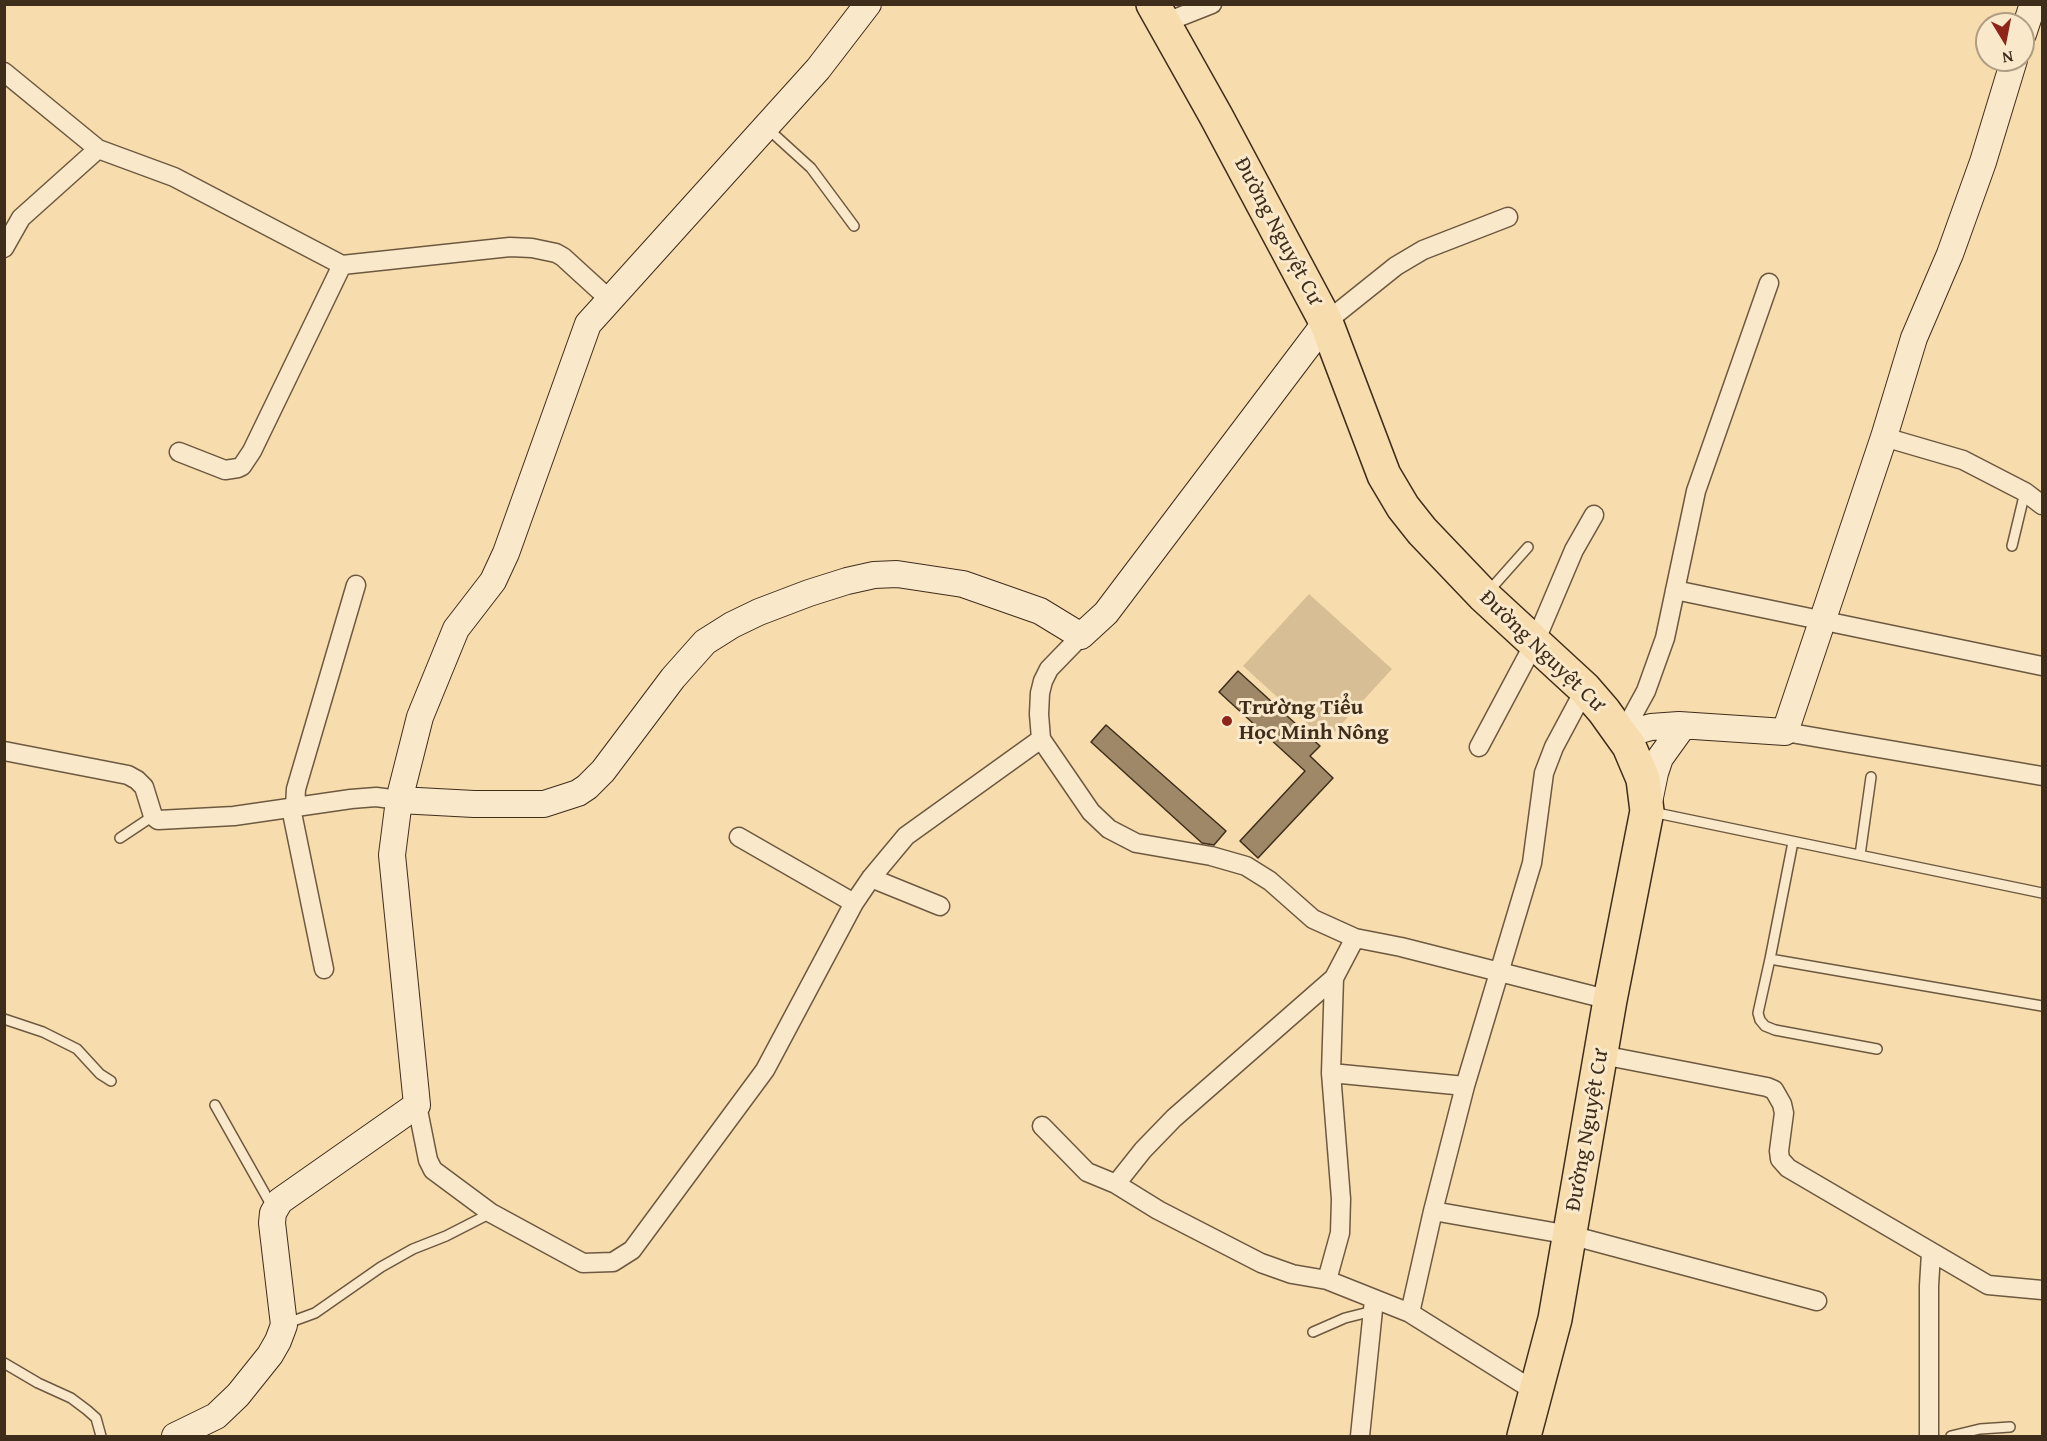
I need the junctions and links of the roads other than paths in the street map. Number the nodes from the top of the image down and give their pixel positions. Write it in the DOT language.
graph roads {
  1 [pos="1212,4"];
  2 [pos="867,5"];
  3 [pos="1159,14"];
  4 [pos="4,72"];
  5 [pos="2010,72"];
  6 [pos="765,127"];
  7 [pos="98,148"];
  8 [pos="1508,217"];
  9 [pos="854,226"];
  10 [pos="4,248"];
  11 [pos="342,265"];
  12 [pos="1769,283"];
  13 [pos="609,299"];
  14 [pos="1326,322"];
  15 [pos="1884,437"];
  16 [pos="179,452"];
  17 [pos="2025,492"];
  18 [pos="2043,504"];
  19 [pos="1594,515"];
  20 [pos="2012,546"];
  21 [pos="1528,547"];
  22 [pos="356,585"];
  23 [pos="1675,590"];
  24 [pos="1484,596"];
  25 [pos="1822,622"];
  26 [pos="1081,636"];
  27 [pos="1535,642"];
  28 [pos="2043,666"];
  29 [pos="1585,689"];
  30 [pos="1683,726"];
  31 [pos="1785,732"];
  32 [pos="1622,735"];
  33 [pos="1041,739"];
  34 [pos="1479,747"];
  35 [pos="4,751"];
  36 [pos="2043,776"];
  37 [pos="1871,777"];
  38 [pos="399,800"];
  39 [pos="293,807"];
  40 [pos="1647,811"];
  41 [pos="153,816"];
  42 [pos="739,837"];
  43 [pos="120,838"];
  44 [pos="1793,842"];
  45 [pos="1860,855"];
  46 [pos="872,878"];
  47 [pos="2043,893"];
  48 [pos="854,903"];
  49 [pos="940,906"];
  50 [pos="1355,938"];
  51 [pos="1770,959"];
  52 [pos="324,969"];
  53 [pos="1500,971"];
  54 [pos="1334,978"];
  55 [pos="1610,1000"];
  56 [pos="2043,1006"];
  57 [pos="4,1018"];
  58 [pos="1877,1049"];
  59 [pos="1602,1055"];
  60 [pos="1331,1073"];
  61 [pos="111,1081"];
  62 [pos="1465,1086"];
  63 [pos="215,1105"];
  64 [pos="417,1105"];
  65 [pos="1042,1126"];
  66 [pos="1116,1184"];
  67 [pos="1433,1210"];
  68 [pos="274,1211"];
  69 [pos="490,1213"];
  70 [pos="1570,1234"];
  71 [pos="1931,1253"];
  72 [pos="1327,1280"];
  73 [pos="2043,1290"];
  74 [pos="1817,1301"];
  75 [pos="1374,1306"];
  76 [pos="1410,1313"];
  77 [pos="284,1325"];
  78 [pos="1313,1332"];
  79 [pos="4,1363"];
  80 [pos="1536,1392"];
  81 [pos="2010,1428"];
  82 [pos="101,1437"];
  83 [pos="175,1437"];
  84 [pos="1360,1437"];
  85 [pos="1524,1437"];
  86 [pos="1929,1437"];
  87 [pos="1952,1437"];
  1 -- 3 [label="street"];
  2 -- 6 [label="street"];
  3 -- 14 [label="highway, Đường Nguyệt Cư"];
  4 -- 7 [label="street"];
  5 -- 15 [label="street"];
  6 -- 9 [label="lane"];
  6 -- 13 [label="street"];
  7 -- 10 [label="street"];
  7 -- 11 [label="street"];
  8 -- 14 [label="street"];
  11 -- 13 [label="street"];
  11 -- 16 [label="street"];
  12 -- 23 [label="street"];
  13 -- 38 [label="street"];
  14 -- 24 [label="highway, Đường Nguyệt Cư"];
  14 -- 26 [label="street"];
  15 -- 17 [label="street"];
  15 -- 25 [label="street"];
  17 -- 18 [label="street"];
  17 -- 20 [label="lane"];
  19 -- 27 [label="street"];
  21 -- 24 [label="lane"];
  22 -- 39 [label="street"];
  23 -- 25 [label="street"];
  23 -- 32 [label="street"];
  24 -- 27 [label="highway, Đường Nguyệt Cư"];
  25 -- 28 [label="street"];
  25 -- 31 [label="street"];
  26 -- 33 [label="street"];
  26 -- 38 [label="street"];
  27 -- 29 [label="highway, Đường Nguyệt Cư"];
  27 -- 34 [label="street"];
  29 -- 32 [label="highway, Đường Nguyệt Cư"];
  29 -- 53 [label="street"];
  30 -- 31 [label="street"];
  30 -- 32 [label="street"];
  30 -- 40 [label="street"];
  31 -- 36 [label="street"];
  32 -- 40 [label="highway, Đường Nguyệt Cư"];
  33 -- 46 [label="street"];
  33 -- 50 [label="street"];
  35 -- 41 [label="street"];
  37 -- 45 [label="lane"];
  38 -- 39 [label="street"];
  38 -- 64 [label="street"];
  39 -- 41 [label="street"];
  39 -- 52 [label="street"];
  40 -- 44 [label="lane"];
  40 -- 55 [label="highway, Đường Nguyệt Cư"];
  41 -- 43 [label="lane"];
  42 -- 48 [label="street"];
  44 -- 45 [label="lane"];
  44 -- 51 [label="lane"];
  45 -- 47 [label="lane"];
  46 -- 48 [label="street"];
  46 -- 49 [label="street"];
  48 -- 69 [label="street"];
  50 -- 53 [label="street"];
  50 -- 54 [label="street"];
  51 -- 56 [label="lane"];
  51 -- 58 [label="lane"];
  53 -- 55 [label="street"];
  53 -- 62 [label="street"];
  54 -- 60 [label="street"];
  54 -- 66 [label="street"];
  55 -- 59 [label="highway, Đường Nguyệt Cư"];
  57 -- 61 [label="lane"];
  59 -- 70 [label="highway, Đường Nguyệt Cư"];
  59 -- 71 [label="street"];
  60 -- 62 [label="street"];
  60 -- 72 [label="street"];
  62 -- 67 [label="street"];
  63 -- 68 [label="lane"];
  64 -- 68 [label="street"];
  64 -- 69 [label="street"];
  65 -- 66 [label="street"];
  66 -- 72 [label="street"];
  67 -- 70 [label="street"];
  67 -- 76 [label="street"];
  68 -- 77 [label="street"];
  69 -- 77 [label="lane"];
  70 -- 74 [label="street"];
  70 -- 80 [label="highway, Đường Nguyệt Cư"];
  71 -- 73 [label="street"];
  71 -- 86 [label="street"];
  72 -- 75 [label="street"];
  75 -- 76 [label="street"];
  75 -- 78 [label="lane"];
  75 -- 84 [label="street"];
  76 -- 80 [label="street"];
  77 -- 83 [label="street"];
  79 -- 82 [label="lane"];
  80 -- 85 [label="highway, Đường Nguyệt Cư"];
  81 -- 87 [label="lane"];
}
